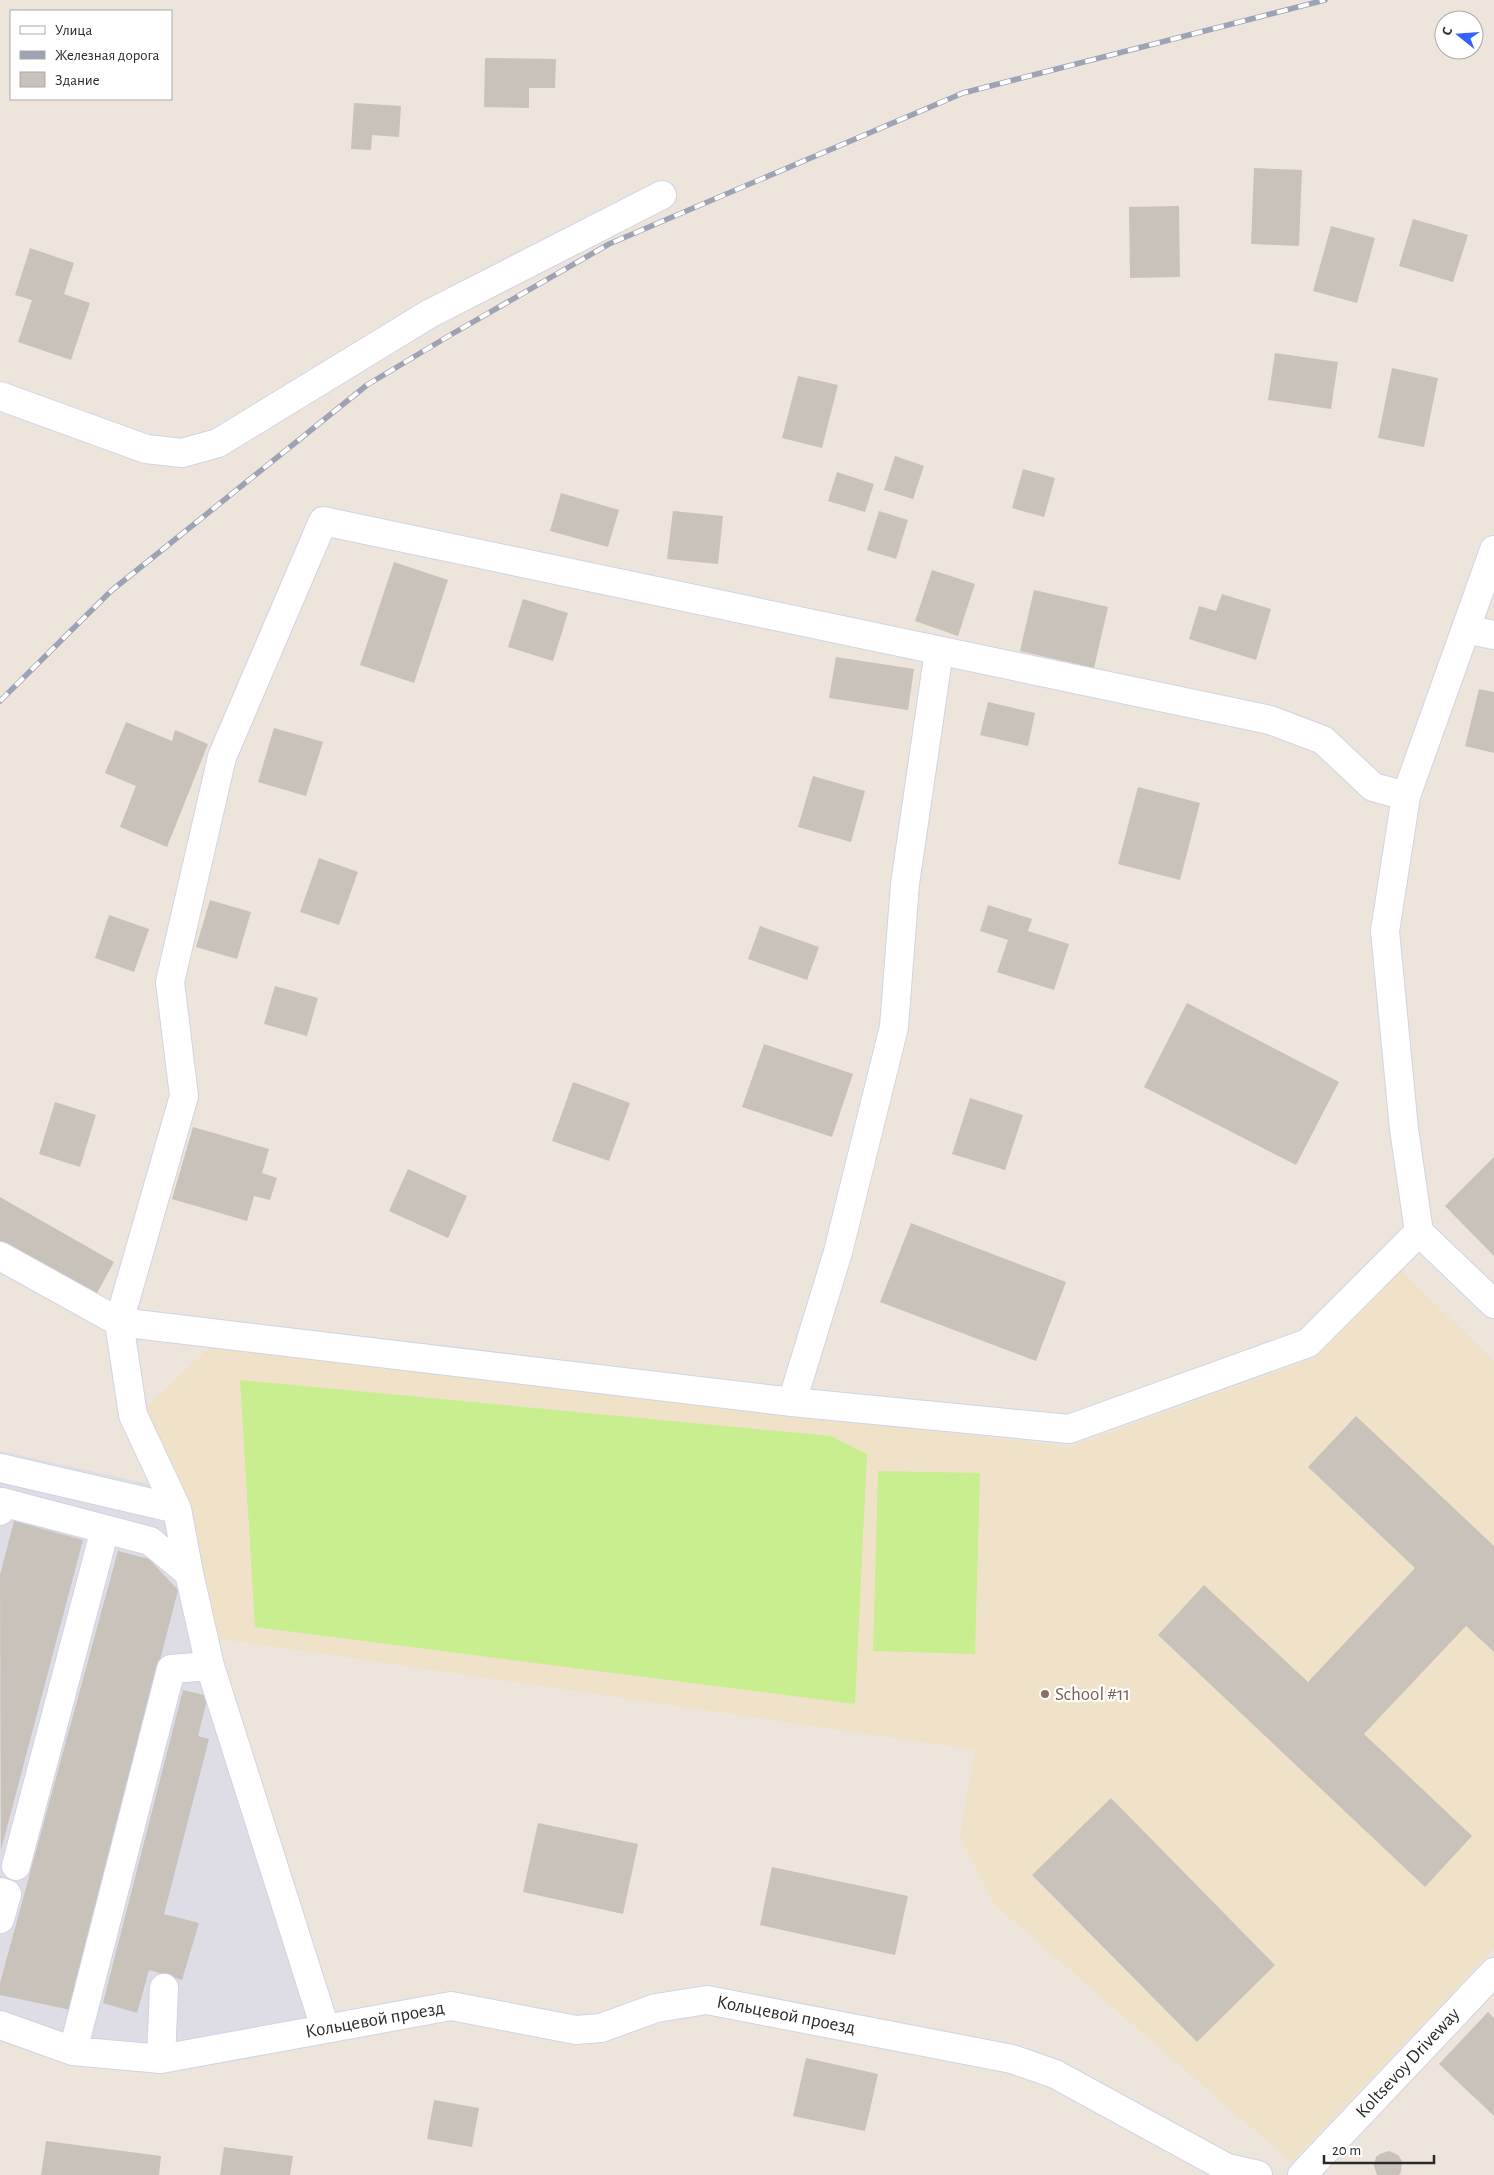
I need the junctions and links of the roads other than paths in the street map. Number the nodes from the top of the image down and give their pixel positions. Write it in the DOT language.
graph roads {
  1 [pos="662,195"];
  2 [pos="0,396"];
  3 [pos="1494,550"];
  4 [pos="1466,629"];
  5 [pos="1494,635"];
  6 [pos="939,651"];
  7 [pos="1406,796"];
  8 [pos="1419,1232"];
  9 [pos="0,1256"];
  10 [pos="1494,1304"];
  11 [pos="119,1322"];
  12 [pos="792,1402"];
  13 [pos="0,1468"];
  14 [pos="177,1509"];
  15 [pos="0,1511"];
  16 [pos="105,1529"];
  17 [pos="189,1573"];
  18 [pos="210,1666"];
  19 [pos="16,1866"];
  20 [pos="0,1892"];
  21 [pos="0,1919"];
  22 [pos="1492,1977"];
  23 [pos="164,1988"];
  24 [pos="0,2024"];
  25 [pos="325,2028"];
  26 [pos="73,2051"];
  27 [pos="161,2059"];
  28 [pos="1258,2175"];
  29 [pos="1302,2175"];
  1 -- 2 [label="street"];
  3 -- 4 [label="street"];
  4 -- 5 [label="street"];
  4 -- 7 [label="street"];
  6 -- 7 [label="street"];
  6 -- 11 [label="street"];
  6 -- 12 [label="street"];
  7 -- 8 [label="street"];
  8 -- 10 [label="street"];
  8 -- 12 [label="street"];
  9 -- 11 [label="street"];
  11 -- 12 [label="street"];
  11 -- 14 [label="street"];
  13 -- 14 [label="street"];
  14 -- 17 [label="street"];
  15 -- 16 [label="street"];
  16 -- 17 [label="street"];
  16 -- 19 [label="street"];
  17 -- 18 [label="street"];
  18 -- 25 [label="street"];
  18 -- 26 [label="street"];
  20 -- 21 [label="street"];
  22 -- 29 [label="street, Koltsevoy Driveway"];
  23 -- 27 [label="street"];
  24 -- 26 [label="street, Кольцевой проезд"];
  25 -- 27 [label="street, Кольцевой проезд"];
  25 -- 28 [label="street, Кольцевой проезд"];
  26 -- 27 [label="street, Кольцевой проезд"];
}
